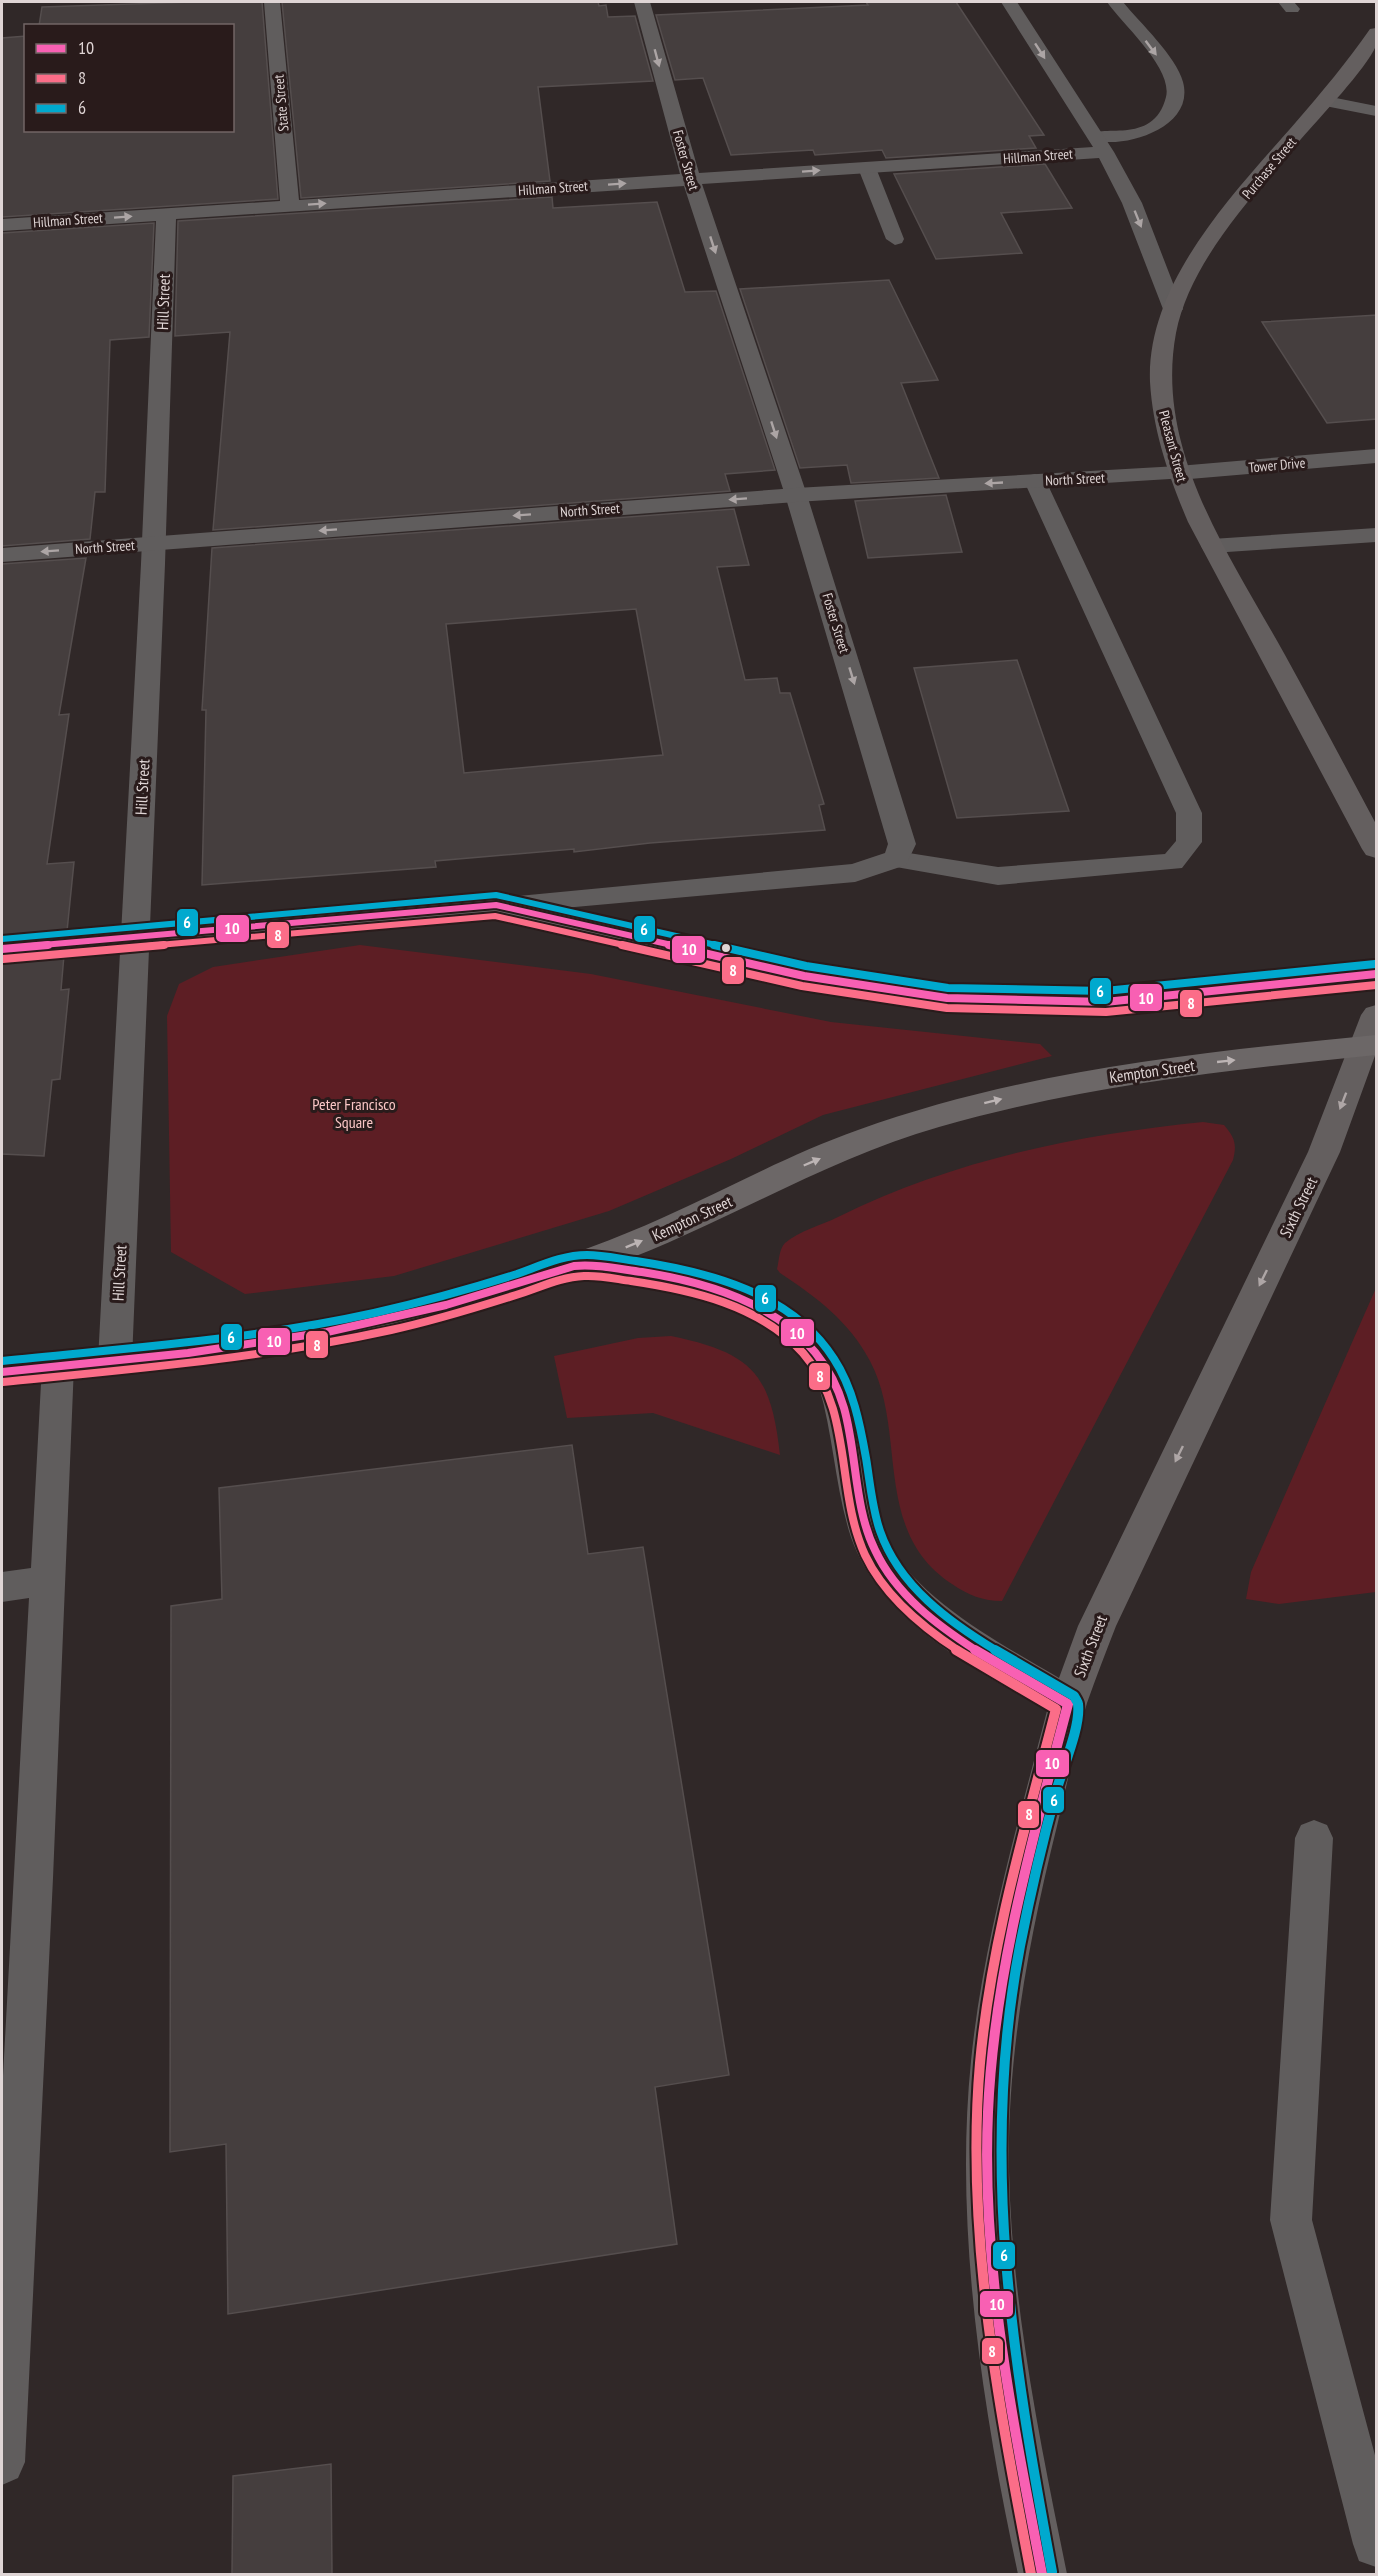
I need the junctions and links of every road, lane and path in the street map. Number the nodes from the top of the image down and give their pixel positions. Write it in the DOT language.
graph roads {
  1 [pos="272,2"];
  2 [pos="642,2"];
  3 [pos="1009,2"];
  4 [pos="1115,2"];
  5 [pos="1377,33"];
  6 [pos="1326,101"];
  7 [pos="1377,111"];
  8 [pos="1100,144"];
  9 [pos="867,168"];
  10 [pos="691,179"];
  11 [pos="290,206"];
  12 [pos="166,214"];
  13 [pos="2,225"];
  14 [pos="895,238"];
  15 [pos="1173,309"];
  16 [pos="1377,456"];
  17 [pos="1178,473"];
  18 [pos="1035,481"];
  19 [pos="796,495"];
  20 [pos="1369,536"];
  21 [pos="153,543"];
  22 [pos="1212,546"];
  23 [pos="2,555"];
  24 [pos="1377,560"];
  25 [pos="1377,849"];
  26 [pos="896,859"];
  27 [pos="496,905"];
  28 [pos="135,937"];
  29 [pos="2,949"];
  30 [pos="1377,974"];
  31 [pos="1377,1015"];
  32 [pos="1370,1046"];
  33 [pos="580,1265"];
  34 [pos="115,1360"];
  35 [pos="58,1365"];
  36 [pos="2,1372"];
  37 [pos="48,1581"];
  38 [pos="2,1587"];
  39 [pos="1068,1704"];
  40 [pos="1314,1838"];
  41 [pos="2,2462"];
  42 [pos="1377,2544"];
  43 [pos="1042,2574"];
  1 -- 11 [label="street, State Street"];
  2 -- 10 [label="street, Foster Street, one-way"];
  3 -- 8 [label="street, one-way"];
  4 -- 8 [label="lane, one-way"];
  5 -- 6 [label="main road, Purchase Street"];
  6 -- 7 [label="street"];
  6 -- 15 [label="main road, Purchase Street"];
  8 -- 9 [label="street, Hillman Street"];
  8 -- 15 [label="street, one-way"];
  10 -- 9 [label="street, Hillman Street, one-way"];
  9 -- 14 [label="lane"];
  11 -- 10 [label="street, Hillman Street, one-way"];
  10 -- 19 [label="street, Foster Street, one-way"];
  11 -- 12 [label="street, Hillman Street"];
  13 -- 12 [label="street, Hillman Street, one-way"];
  12 -- 21 [label="street, Hill Street"];
  15 -- 17 [label="main road, Pleasant Street"];
  16 -- 17 [label="street, Tower Drive"];
  17 -- 18 [label="street, North Street"];
  17 -- 22 [label="main road, Pleasant Street"];
  18 -- 19 [label="street, North Street, one-way"];
  18 -- 26 [label="lane"];
  19 -- 21 [label="street, North Street, one-way"];
  19 -- 26 [label="street, Foster Street, one-way"];
  20 -- 22 [label="lane"];
  20 -- 24 [label="lane"];
  21 -- 23 [label="street, North Street, one-way"];
  21 -- 28 [label="street, Hill Street"];
  22 -- 25 [label="main road, Pleasant Street"];
  26 -- 27 [label="street"];
  27 -- 28 [label="main road"];
  27 -- 30 [label="main road"];
  28 -- 29 [label="main road"];
  28 -- 34 [label="street, Hill Street"];
  31 -- 32 [label="main road, Sixth Street"];
  33 -- 32 [label="main road, Kempton Street, one-way"];
  32 -- 39 [label="main road, Sixth Street, one-way"];
  33 -- 34 [label="main road, Kempton Street"];
  33 -- 39 [label="main road"];
  34 -- 35 [label="main road, Kempton Street"];
  35 -- 36 [label="main road, Kempton Street"];
  35 -- 37 [label="lane"];
  37 -- 38 [label="lane"];
  37 -- 41 [label="lane"];
  39 -- 43 [label="main road, Sixth Street"];
  40 -- 42 [label="lane"];
}
